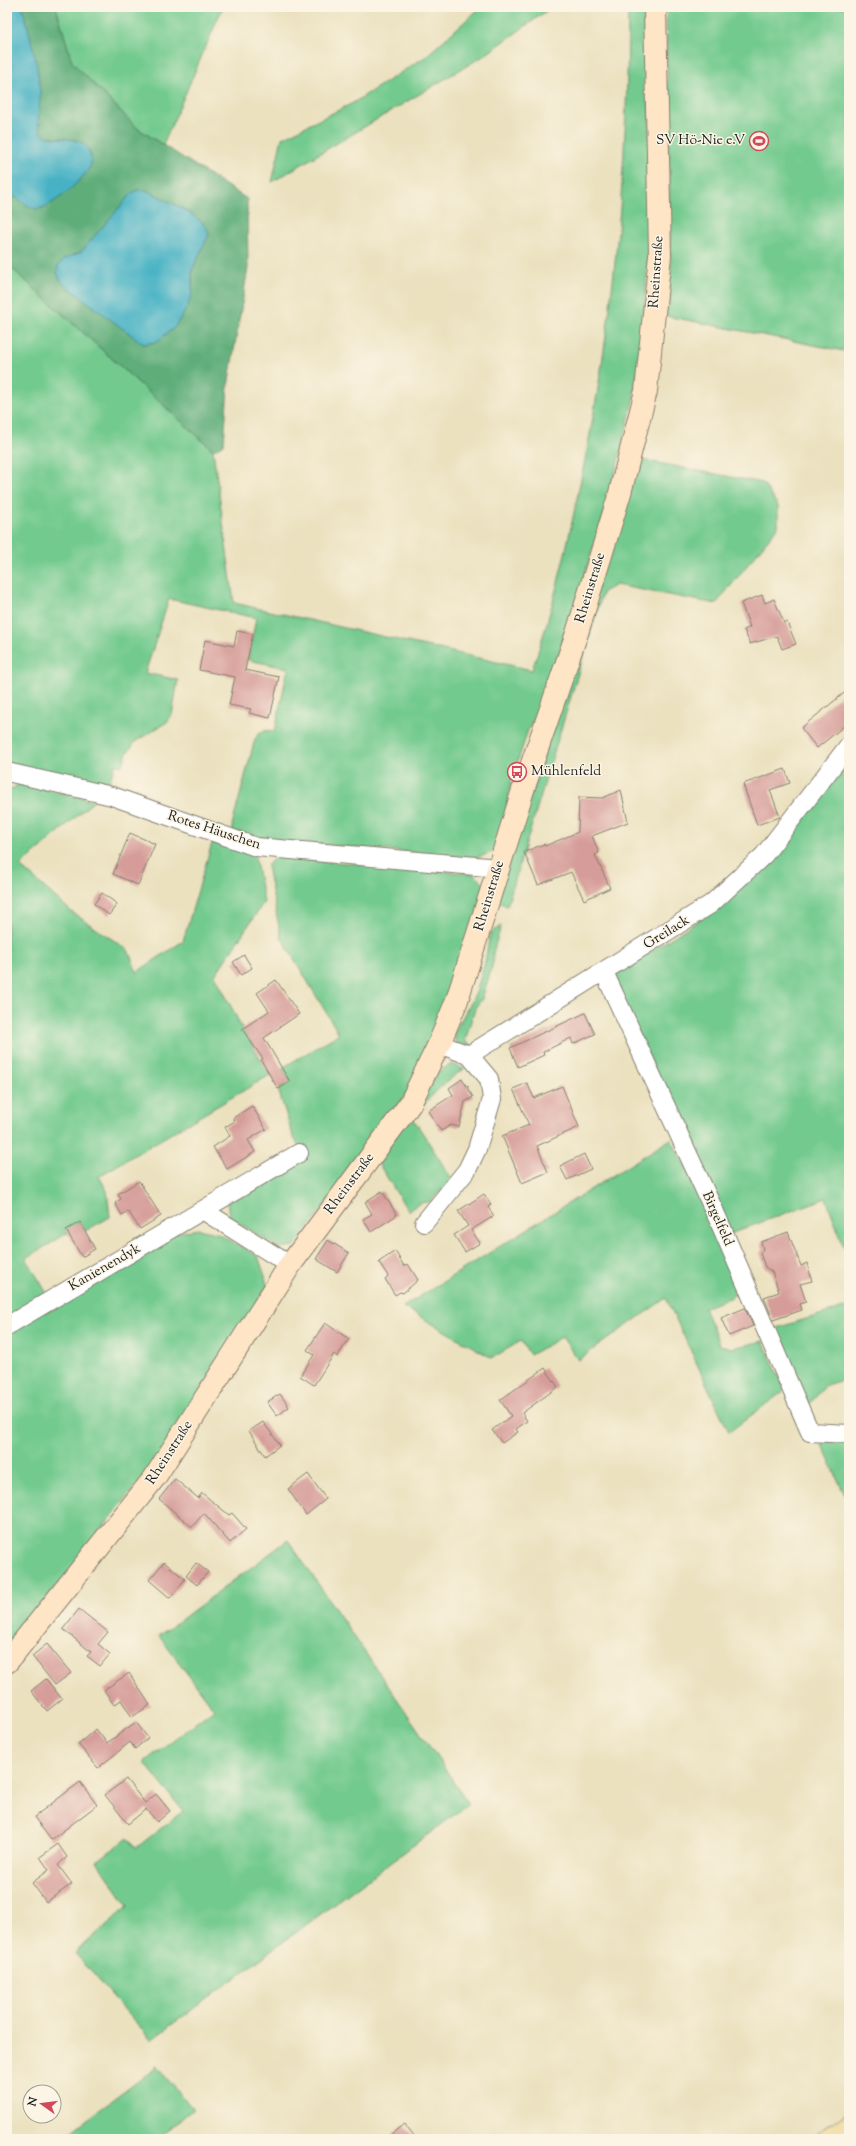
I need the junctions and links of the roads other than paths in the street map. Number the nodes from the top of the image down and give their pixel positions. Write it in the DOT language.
graph roads {
  1 [pos="655,7"];
  2 [pos="849,745"];
  3 [pos="7,772"];
  4 [pos="499,868"];
  5 [pos="604,972"];
  6 [pos="439,1044"];
  7 [pos="469,1055"];
  8 [pos="299,1153"];
  9 [pos="204,1210"];
  10 [pos="424,1223"];
  11 [pos="290,1265"];
  12 [pos="7,1326"];
  13 [pos="849,1434"];
  14 [pos="7,1662"];
  1 -- 4 [label="main road, Rheinstraße"];
  2 -- 5 [label="street, Greilack"];
  3 -- 4 [label="street, Rotes Häuschen"];
  4 -- 6 [label="main road, Rheinstraße"];
  5 -- 7 [label="street, Greilack"];
  5 -- 13 [label="street, Birgelfeld"];
  6 -- 7 [label="street"];
  6 -- 11 [label="main road, Rheinstraße"];
  7 -- 10 [label="street"];
  8 -- 9 [label="street, Kanienendyk"];
  9 -- 11 [label="street"];
  9 -- 12 [label="street, Kanienendyk"];
  11 -- 14 [label="main road, Rheinstraße"];
}
